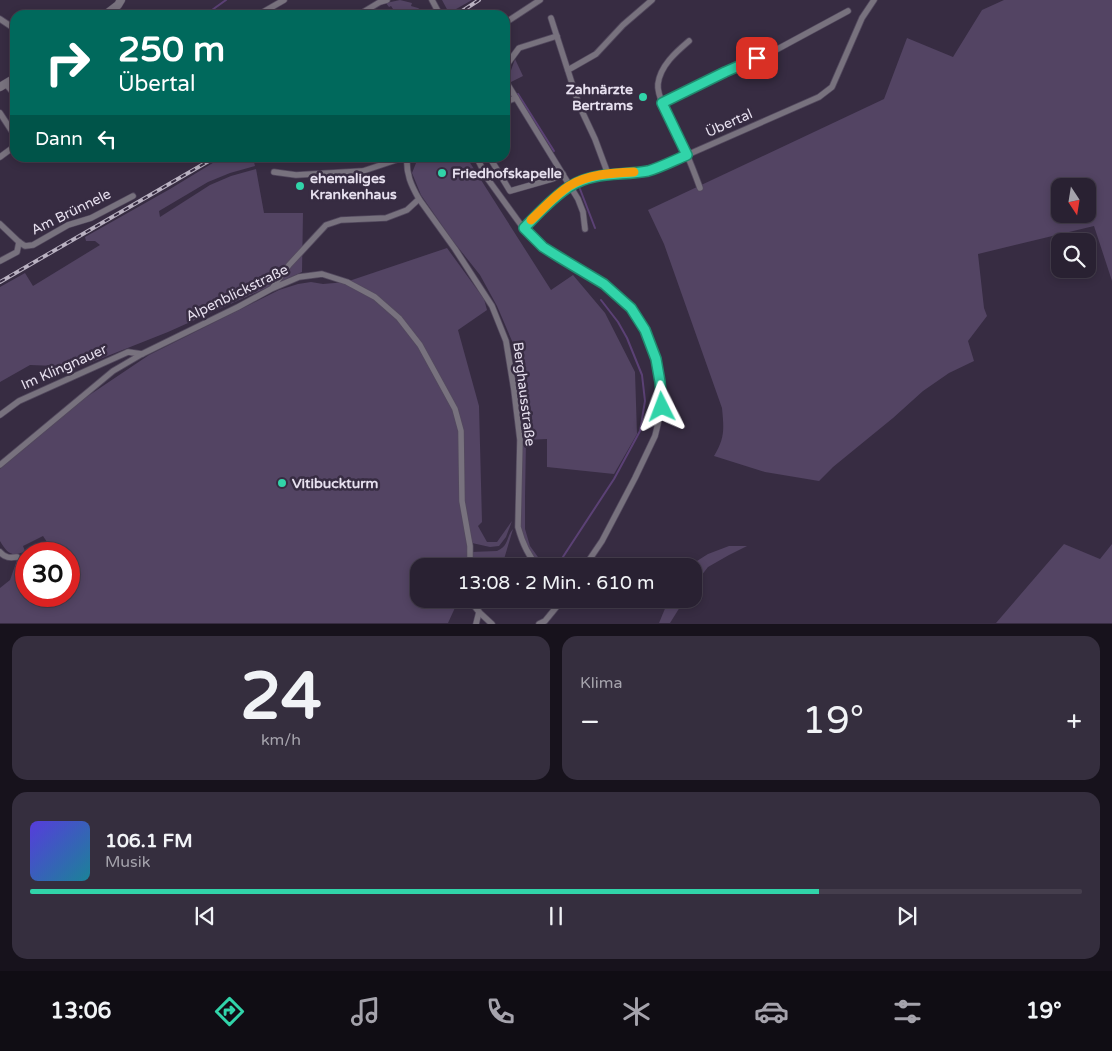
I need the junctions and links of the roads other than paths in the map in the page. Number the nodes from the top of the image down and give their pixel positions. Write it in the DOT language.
graph roads {
  1 [pos="121,0"];
  2 [pos="284,0"];
  3 [pos="387,0"];
  4 [pos="540,0"];
  5 [pos="652,0"];
  6 [pos="874,0"];
  7 [pos="112,10"];
  8 [pos="267,10"];
  9 [pos="367,10"];
  10 [pos="848,11"];
  11 [pos="551,18"];
  12 [pos="510,19"];
  13 [pos="557,36"];
  14 [pos="689,41"];
  15 [pos="510,60"];
  16 [pos="568,70"];
  17 [pos="510,89"];
  18 [pos="516,98"];
  19 [pos="510,100"];
  20 [pos="662,103"];
  21 [pos="0,113"];
  22 [pos="10,128"];
  23 [pos="687,155"];
  24 [pos="389,162"];
  25 [pos="407,162"];
  26 [pos="479,162"];
  27 [pos="492,162"];
  28 [pos="274,172"];
  29 [pos="563,174"];
  30 [pos="608,174"];
  31 [pos="570,186"];
  32 [pos="700,188"];
  33 [pos="133,196"];
  34 [pos="419,199"];
  35 [pos="0,224"];
  36 [pos="524,228"];
  37 [pos="585,228"];
  38 [pos="19,242"];
  39 [pos="0,261"];
  40 [pos="271,289"];
  41 [pos="142,354"];
  42 [pos="0,415"];
  43 [pos="0,466"];
  44 [pos="0,552"];
  45 [pos="15,557"];
  46 [pos="470,558"];
  47 [pos="531,558"];
  48 [pos="590,558"];
  49 [pos="476,608"];
  50 [pos="556,608"];
  51 [pos="479,612"];
  52 [pos="476,624"];
  53 [pos="492,624"];
  54 [pos="539,624"];
  1 -- 7 [label="street"];
  2 -- 8 [label="street"];
  3 -- 9 [label="street"];
  4 -- 12 [label="street"];
  5 -- 16 [label="street"];
  6 -- 23 [label="street, Übertal"];
  10 -- 20 [label="street"];
  11 -- 13 [label="street"];
  13 -- 15 [label="street"];
  13 -- 16 [label="street"];
  14 -- 20 [label="street"];
  16 -- 30 [label="street"];
  17 -- 18 [label="street"];
  18 -- 19 [label="street"];
  18 -- 29 [label="street"];
  20 -- 23 [label="street"];
  21 -- 22 [label="street"];
  23 -- 30 [label="street, Übertal"];
  23 -- 32 [label="street"];
  24 -- 28 [label="street"];
  25 -- 34 [label="street, Berghausstraße"];
  26 -- 36 [label="street"];
  27 -- 29 [label="street"];
  29 -- 31 [label="street"];
  30 -- 31 [label="street, Übertal"];
  31 -- 36 [label="street, Übertal"];
  31 -- 37 [label="street"];
  33 -- 38 [label="street, Am Brünnele"];
  34 -- 40 [label="street"];
  34 -- 47 [label="street, Berghausstraße"];
  35 -- 38 [label="street, Am Brünnele"];
  36 -- 48 [label="street"];
  38 -- 39 [label="street, Am Brünnele"];
  40 -- 41 [label="street, Alpenblickstraße"];
  40 -- 46 [label="street, Alpenblickstraße"];
  41 -- 42 [label="street, Im Klingnauer"];
  41 -- 43 [label="street, Alpenblickstraße"];
  44 -- 45 [label="street"];
  49 -- 51 [label="street"];
  50 -- 54 [label="street"];
  51 -- 52 [label="street"];
  51 -- 53 [label="street"];
}
